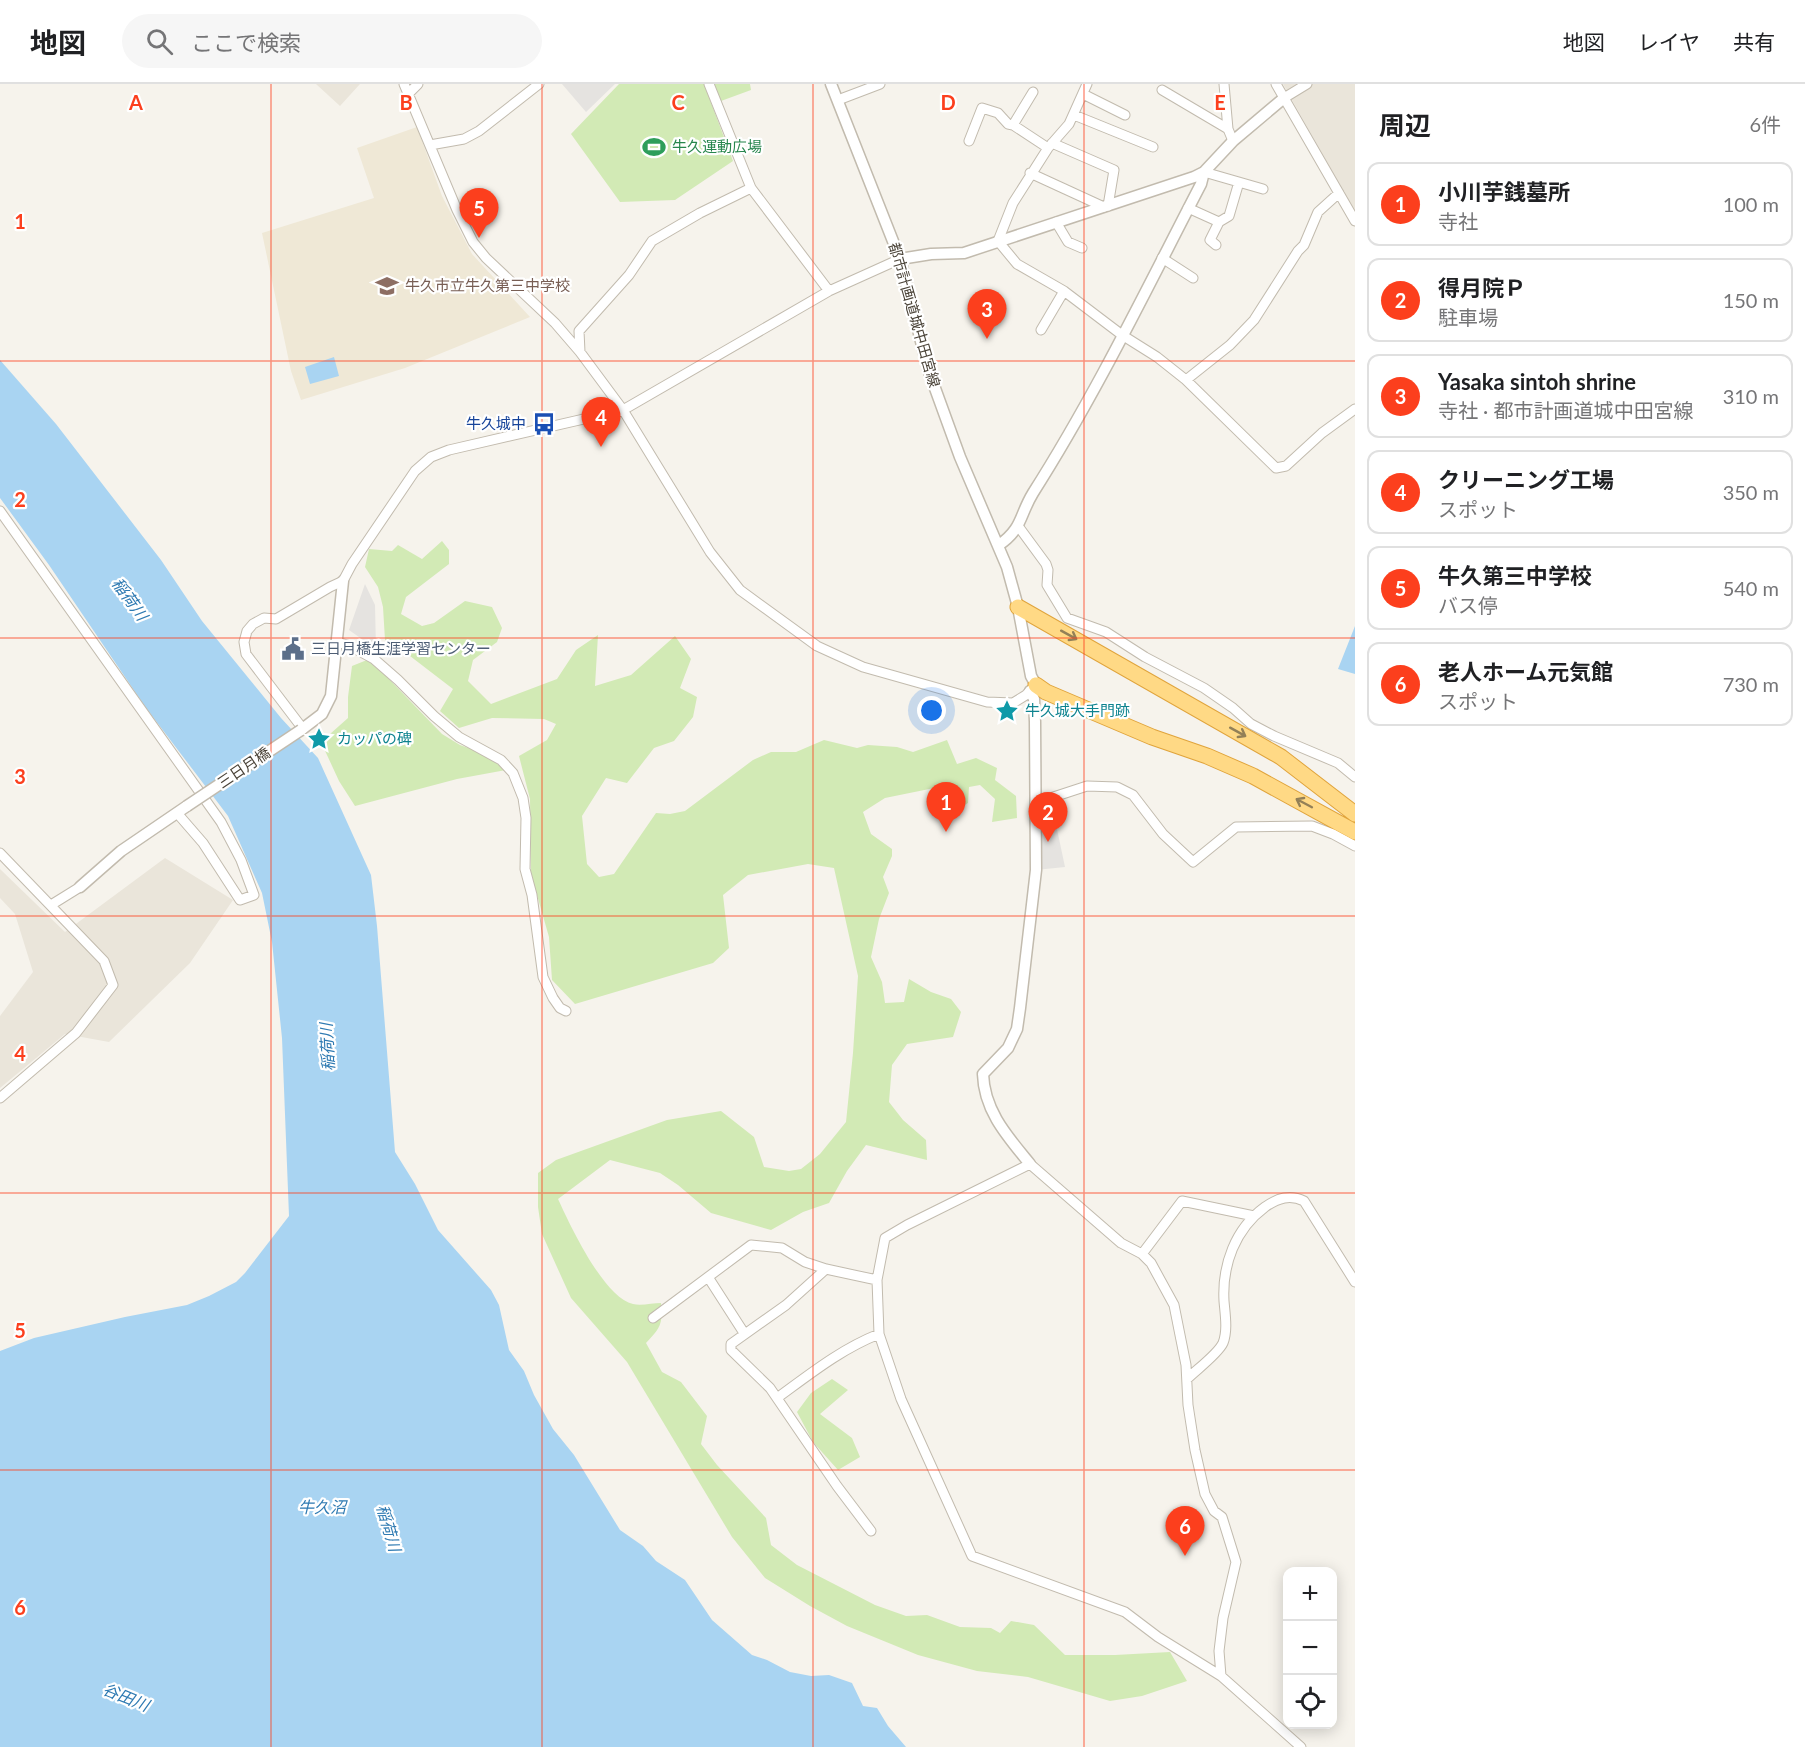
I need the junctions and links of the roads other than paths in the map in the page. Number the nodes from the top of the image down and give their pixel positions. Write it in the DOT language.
graph roads {
  1 [pos="404,84"];
  2 [pos="418,84"];
  3 [pos="539,84"];
  4 [pos="709,84"];
  5 [pos="831,84"];
  6 [pos="880,84"];
  7 [pos="1087,84"];
  8 [pos="1224,84"];
  9 [pos="1276,84"];
  10 [pos="1307,84"];
  11 [pos="1162,90"];
  12 [pos="1033,92"];
  13 [pos="409,93"];
  14 [pos="1083,94"];
  15 [pos="1284,98"];
  16 [pos="838,100"];
  17 [pos="1074,115"];
  18 [pos="1125,115"];
  19 [pos="1013,125"];
  20 [pos="1228,129"];
  21 [pos="969,141"];
  22 [pos="1233,141"];
  23 [pos="430,145"];
  24 [pos="1050,145"];
  25 [pos="1153,147"];
  26 [pos="1204,172"];
  27 [pos="1030,173"];
  28 [pos="1239,182"];
  29 [pos="751,188"];
  30 [pos="1263,189"];
  31 [pos="1339,193"];
  32 [pos="1106,206"];
  33 [pos="1188,208"];
  34 [pos="1355,221"];
  35 [pos="1056,222"];
  36 [pos="1219,222"];
  37 [pos="998,241"];
  38 [pos="1216,244"];
  39 [pos="1082,248"];
  40 [pos="1162,258"];
  41 [pos="900,259"];
  42 [pos="1193,278"];
  43 [pos="829,291"];
  44 [pos="1064,291"];
  45 [pos="1041,330"];
  46 [pos="1122,335"];
  47 [pos="580,352"];
  48 [pos="1186,380"];
  49 [pos="1355,409"];
  50 [pos="623,410"];
  51 [pos="0,511"];
  52 [pos="1018,526"];
  53 [pos="999,545"];
  54 [pos="343,581"];
  55 [pos="1018,607"];
  56 [pos="337,642"];
  57 [pos="1033,688"];
  58 [pos="302,729"];
  59 [pos="1355,777"];
  60 [pos="1035,803"];
  61 [pos="177,813"];
  62 [pos="1355,814"];
  63 [pos="1355,832"];
  64 [pos="1355,846"];
  65 [pos="0,853"];
  66 [pos="80,887"];
  67 [pos="51,905"];
  68 [pos="566,1011"];
  69 [pos="0,1098"];
  70 [pos="1030,1164"];
  71 [pos="1254,1216"];
  72 [pos="1142,1254"];
  73 [pos="826,1269"];
  74 [pos="708,1277"];
  75 [pos="877,1280"];
  76 [pos="1355,1282"];
  77 [pos="653,1318"];
  78 [pos="744,1333"];
  79 [pos="879,1334"];
  80 [pos="1187,1379"];
  81 [pos="777,1398"];
  82 [pos="871,1531"];
  83 [pos="1221,1676"];
  84 [pos="1301,1747"];
  1 -- 13 [label="street"];
  2 -- 13 [label="street"];
  3 -- 23 [label="street"];
  4 -- 29 [label="street"];
  5 -- 16 [label="street, 都市計画道城中田宮線"];
  6 -- 16 [label="street"];
  7 -- 14 [label="street"];
  8 -- 20 [label="street"];
  9 -- 15 [label="street"];
  10 -- 15 [label="street"];
  11 -- 20 [label="street"];
  12 -- 19 [label="street"];
  13 -- 23 [label="street"];
  14 -- 17 [label="street"];
  14 -- 18 [label="street"];
  15 -- 22 [label="street"];
  15 -- 31 [label="street"];
  16 -- 41 [label="street, 都市計画道城中田宮線"];
  17 -- 24 [label="street"];
  17 -- 25 [label="street"];
  19 -- 21 [label="street"];
  19 -- 24 [label="street"];
  20 -- 22 [label="street"];
  22 -- 26 [label="street"];
  23 -- 47 [label="street"];
  24 -- 27 [label="street"];
  24 -- 32 [label="street"];
  26 -- 28 [label="street"];
  26 -- 32 [label="street"];
  26 -- 33 [label="street"];
  27 -- 32 [label="street"];
  27 -- 37 [label="street"];
  28 -- 30 [label="street"];
  28 -- 36 [label="street"];
  29 -- 43 [label="street"];
  29 -- 47 [label="street"];
  31 -- 34 [label="street"];
  31 -- 48 [label="street"];
  32 -- 35 [label="street"];
  33 -- 36 [label="street"];
  33 -- 40 [label="street"];
  35 -- 37 [label="street"];
  35 -- 39 [label="street"];
  36 -- 38 [label="street"];
  37 -- 41 [label="street"];
  37 -- 44 [label="street"];
  40 -- 42 [label="street"];
  40 -- 46 [label="street"];
  41 -- 43 [label="street"];
  41 -- 53 [label="street, 都市計画道城中田宮線"];
  43 -- 50 [label="street"];
  44 -- 45 [label="street"];
  44 -- 46 [label="street"];
  46 -- 48 [label="street"];
  46 -- 52 [label="street"];
  47 -- 50 [label="street"];
  48 -- 49 [label="street"];
  50 -- 54 [label="street"];
  50 -- 57 [label="street"];
  51 -- 61 [label="street"];
  52 -- 53 [label="street"];
  52 -- 59 [label="street"];
  53 -- 55 [label="street, 都市計画道城中田宮線"];
  54 -- 56 [label="street, 三日月橋"];
  54 -- 58 [label="street"];
  55 -- 57 [label="street, 都市計画道城中田宮線"];
  55 -- 62 [label="highway, one-way"];
  56 -- 58 [label="street, 三日月橋"];
  56 -- 68 [label="street"];
  57 -- 60 [label="street, 都市計画道城中田宮線"];
  63 -- 57 [label="highway, one-way"];
  58 -- 61 [label="street, 三日月橋, bridge"];
  60 -- 64 [label="street"];
  60 -- 70 [label="street, 都市計画道城中田宮線"];
  61 -- 66 [label="street, 三日月橋"];
  65 -- 67 [label="street"];
  66 -- 67 [label="street"];
  67 -- 69 [label="street"];
  70 -- 72 [label="street"];
  70 -- 75 [label="street"];
  71 -- 72 [label="street"];
  71 -- 76 [label="street"];
  71 -- 80 [label="street"];
  72 -- 80 [label="street"];
  73 -- 74 [label="street"];
  73 -- 75 [label="street"];
  73 -- 78 [label="street"];
  74 -- 77 [label="street"];
  74 -- 78 [label="street"];
  75 -- 79 [label="street"];
  78 -- 81 [label="street"];
  79 -- 81 [label="street"];
  79 -- 83 [label="street"];
  80 -- 83 [label="street"];
  81 -- 82 [label="street"];
  83 -- 84 [label="street"];
}
